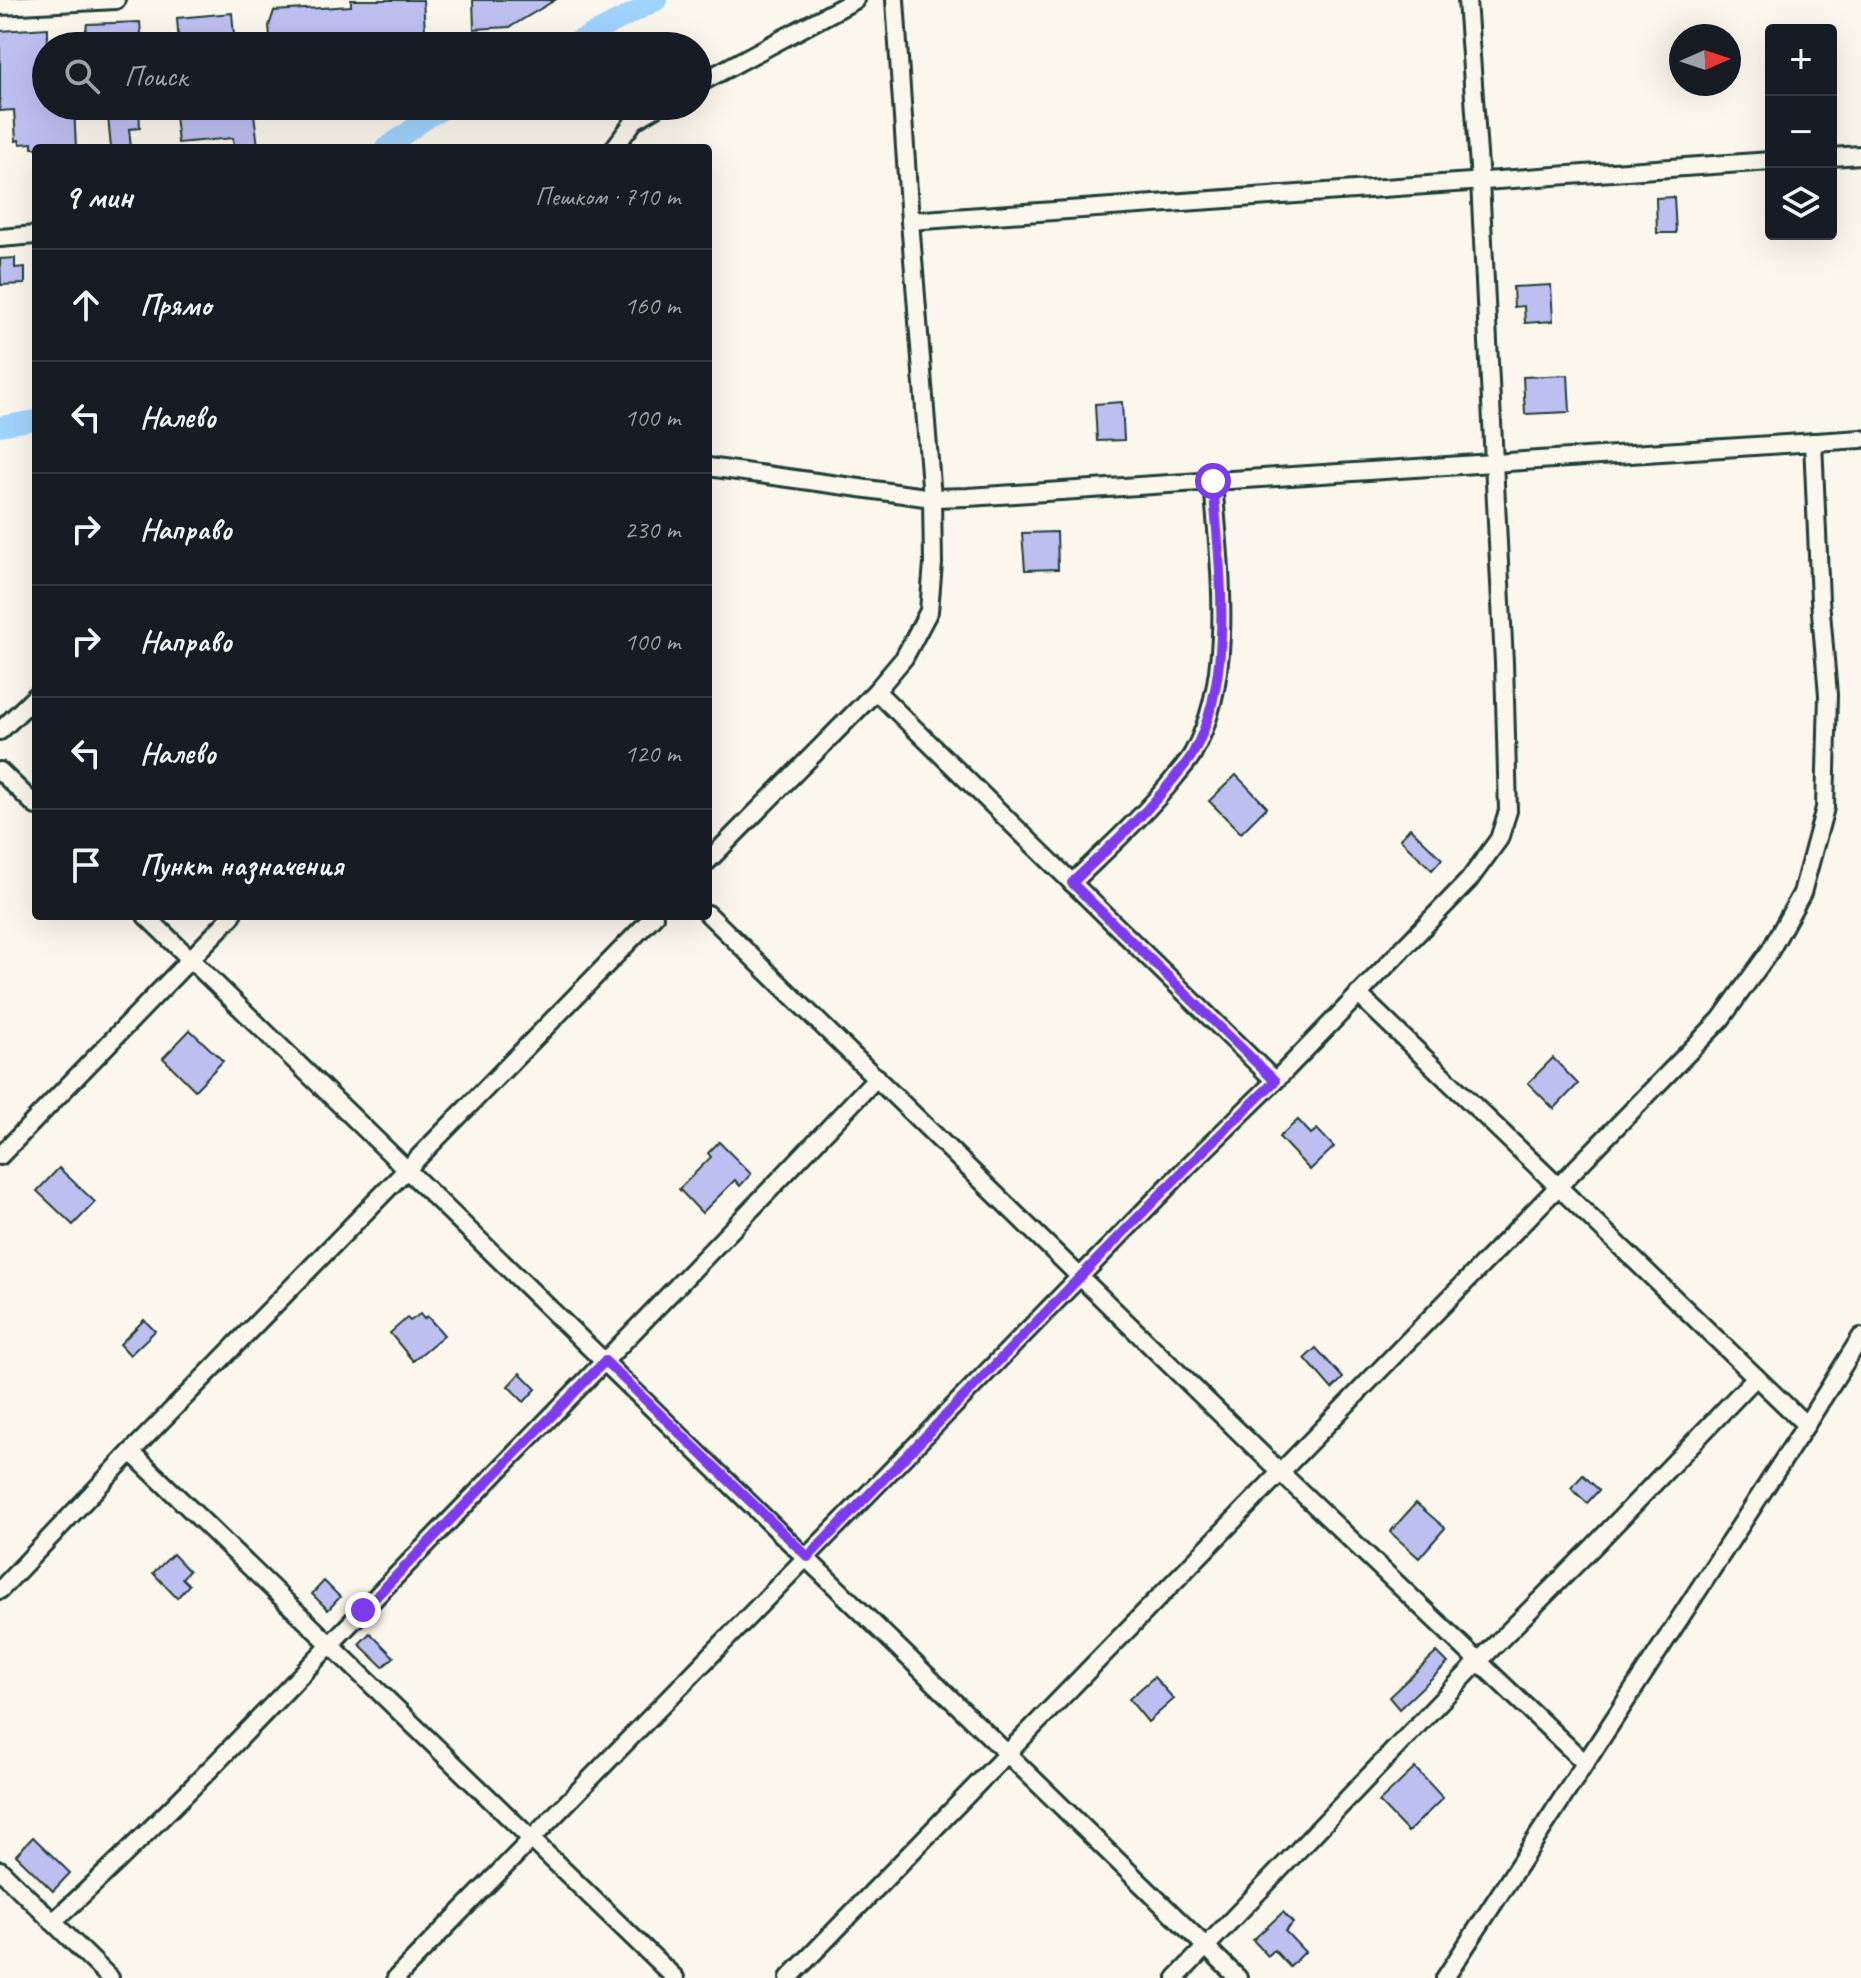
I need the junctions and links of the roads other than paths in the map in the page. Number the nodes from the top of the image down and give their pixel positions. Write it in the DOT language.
graph roads {
  1 [pos="116,0"];
  2 [pos="855,0"];
  3 [pos="895,0"];
  4 [pos="1467,0"];
  5 [pos="0,6"];
  6 [pos="712,77"];
  7 [pos="635,120"];
  8 [pos="617,144"];
  9 [pos="1861,155"];
  10 [pos="1837,157"];
  11 [pos="1765,161"];
  12 [pos="1480,181"];
  13 [pos="910,221"];
  14 [pos="32,235"];
  15 [pos="0,238"];
  16 [pos="1861,439"];
  17 [pos="1813,442"];
  18 [pos="1494,463"];
  19 [pos="712,468"];
  20 [pos="1213,481"];
  21 [pos="932,498"];
  22 [pos="876,691"];
  23 [pos="32,700"];
  24 [pos="0,731"];
  25 [pos="0,771"];
  26 [pos="32,802"];
  27 [pos="712,857"];
  28 [pos="1072,883"];
  29 [pos="712,918"];
  30 [pos="150,920"];
  31 [pos="228,920"];
  32 [pos="650,920"];
  33 [pos="190,960"];
  34 [pos="1358,994"];
  35 [pos="877,1077"];
  36 [pos="1275,1081"];
  37 [pos="0,1156"];
  38 [pos="408,1170"];
  39 [pos="1558,1187"];
  40 [pos="1082,1277"];
  41 [pos="1861,1337"];
  42 [pos="605,1361"];
  43 [pos="1756,1377"];
  44 [pos="1806,1425"];
  45 [pos="131,1452"];
  46 [pos="1279,1471"];
  47 [pos="808,1557"];
  48 [pos="0,1590"];
  49 [pos="332,1644"];
  50 [pos="1478,1662"];
  51 [pos="1009,1753"];
  52 [pos="1585,1763"];
  53 [pos="530,1840"];
  54 [pos="0,1870"];
  55 [pos="53,1922"];
  56 [pos="1207,1948"];
  57 [pos="110,1978"];
  58 [pos="396,1978"];
  59 [pos="675,1978"];
  60 [pos="789,1978"];
  61 [pos="1176,1978"];
  62 [pos="1238,1978"];
  63 [pos="1445,1978"];
  1 -- 5 [label="street"];
  2 -- 6 [label="street"];
  3 -- 13 [label="street"];
  4 -- 12 [label="street"];
  7 -- 8 [label="street"];
  9 -- 10 [label="street"];
  11 -- 12 [label="street"];
  12 -- 13 [label="street"];
  12 -- 18 [label="street"];
  13 -- 21 [label="street"];
  14 -- 15 [label="street"];
  16 -- 17 [label="street"];
  17 -- 18 [label="street"];
  17 -- 39 [label="street"];
  18 -- 20 [label="street"];
  18 -- 34 [label="street"];
  19 -- 21 [label="street"];
  20 -- 21 [label="street"];
  20 -- 28 [label="street"];
  21 -- 22 [label="street"];
  22 -- 27 [label="street"];
  22 -- 28 [label="street"];
  23 -- 24 [label="street"];
  25 -- 26 [label="street"];
  28 -- 36 [label="street"];
  29 -- 35 [label="street"];
  30 -- 33 [label="street"];
  31 -- 33 [label="street"];
  32 -- 38 [label="street"];
  33 -- 37 [label="street"];
  33 -- 38 [label="street"];
  34 -- 36 [label="street"];
  34 -- 39 [label="street"];
  35 -- 40 [label="street"];
  35 -- 42 [label="street"];
  36 -- 40 [label="street"];
  38 -- 42 [label="street"];
  38 -- 45 [label="street"];
  39 -- 43 [label="street"];
  39 -- 46 [label="street"];
  40 -- 46 [label="street"];
  40 -- 47 [label="street"];
  41 -- 44 [label="street"];
  42 -- 47 [label="street"];
  42 -- 49 [label="street"];
  43 -- 44 [label="street"];
  43 -- 50 [label="street"];
  44 -- 52 [label="street"];
  45 -- 48 [label="street"];
  45 -- 49 [label="street"];
  46 -- 50 [label="street"];
  46 -- 51 [label="street"];
  47 -- 51 [label="street"];
  47 -- 53 [label="street"];
  49 -- 53 [label="street"];
  49 -- 55 [label="street"];
  50 -- 52 [label="street"];
  50 -- 56 [label="street"];
  51 -- 56 [label="street"];
  51 -- 60 [label="street"];
  52 -- 63 [label="street"];
  53 -- 58 [label="street"];
  53 -- 59 [label="street"];
  54 -- 55 [label="street"];
  55 -- 57 [label="street"];
  56 -- 61 [label="street"];
  56 -- 62 [label="street"];
}
